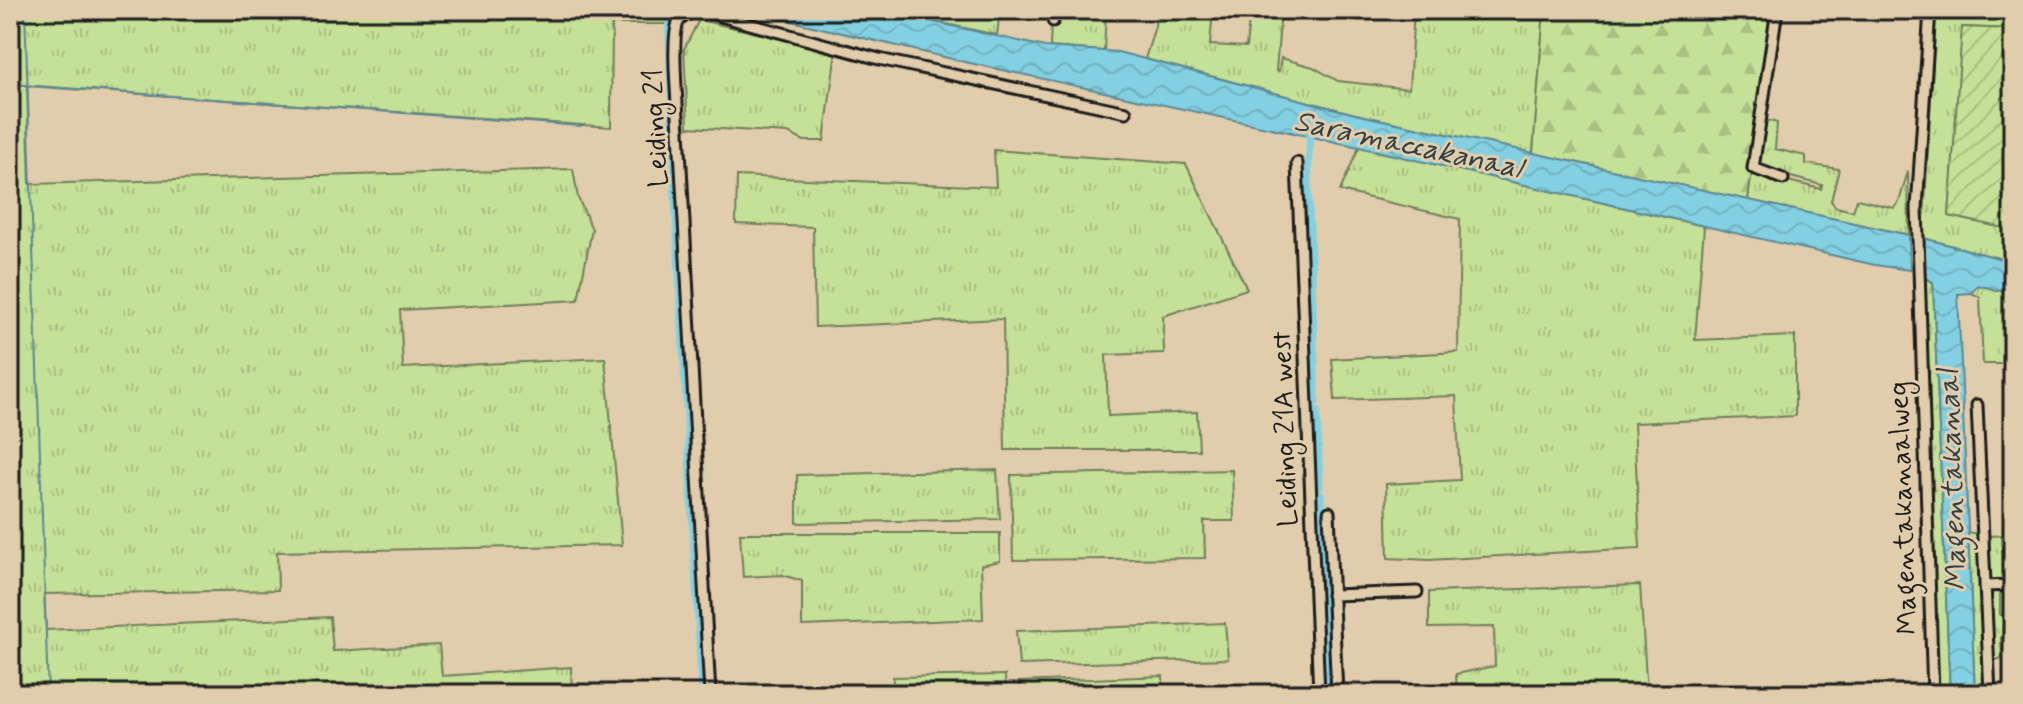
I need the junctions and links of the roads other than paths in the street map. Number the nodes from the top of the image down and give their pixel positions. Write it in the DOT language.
graph roads {
  1 [pos="1777,10"];
  2 [pos="1930,10"];
  3 [pos="1126,112"];
  4 [pos="1297,163"];
  5 [pos="1783,179"];
  6 [pos="1977,405"];
  7 [pos="1329,512"];
  8 [pos="2013,585"];
  9 [pos="1985,586"];
  10 [pos="1417,592"];
  11 [pos="1332,595"];
  12 [pos="710,694"];
  13 [pos="1319,694"];
  14 [pos="1337,694"];
  15 [pos="1933,694"];
  16 [pos="1990,694"];
  1 -- 5 [label="street"];
  2 -- 15 [label="street, Magentakanaalweg"];
  3 -- 12 [label="street, Leiding 21"];
  4 -- 13 [label="street, Leiding 21A west"];
  6 -- 9 [label="street"];
  7 -- 11 [label="street"];
  8 -- 9 [label="street"];
  9 -- 16 [label="street"];
  10 -- 11 [label="street"];
  11 -- 14 [label="street"];
}
